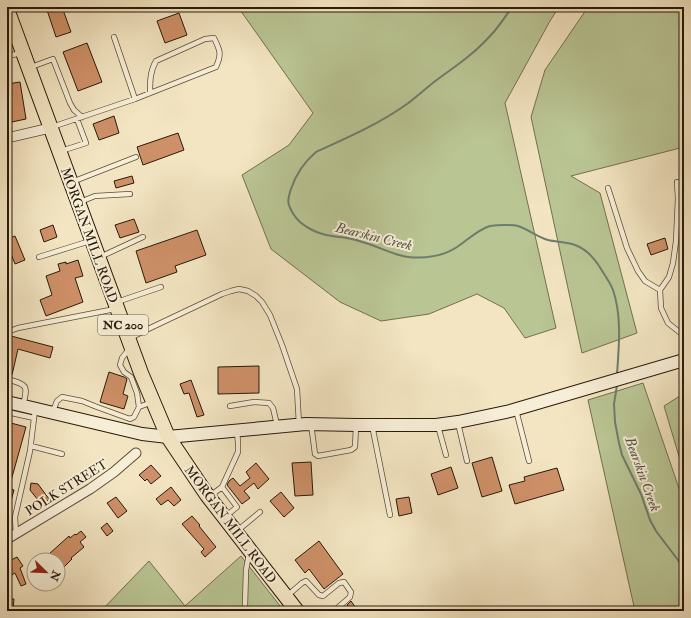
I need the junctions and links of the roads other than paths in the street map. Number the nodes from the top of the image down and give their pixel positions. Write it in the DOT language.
graph roads {
  1 [pos="7,9"];
  2 [pos="114,37"];
  3 [pos="24,53"];
  4 [pos="7,56"];
  5 [pos="29,67"];
  6 [pos="150,93"];
  7 [pos="136,99"];
  8 [pos="80,118"];
  9 [pos="50,128"];
  10 [pos="7,138"];
  11 [pos="59,152"];
  12 [pos="136,158"];
  13 [pos="70,182"];
  14 [pos="677,182"];
  15 [pos="608,188"];
  16 [pos="130,194"];
  17 [pos="78,203"];
  18 [pos="143,237"];
  19 [pos="92,240"];
  20 [pos="39,258"];
  21 [pos="98,258"];
  22 [pos="161,287"];
  23 [pos="660,290"];
  24 [pos="116,306"];
  25 [pos="7,332"];
  26 [pos="684,338"];
  27 [pos="130,343"];
  28 [pos="684,360"];
  29 [pos="7,379"];
  30 [pos="153,401"];
  31 [pos="7,402"];
  32 [pos="22,406"];
  33 [pos="230,406"];
  34 [pos="139,407"];
  35 [pos="516,409"];
  36 [pos="7,412"];
  37 [pos="35,413"];
  38 [pos="53,413"];
  39 [pos="457,422"];
  40 [pos="438,424"];
  41 [pos="305,425"];
  42 [pos="372,425"];
  43 [pos="356,426"];
  44 [pos="278,427"];
  45 [pos="237,431"];
  46 [pos="168,437"];
  47 [pos="31,446"];
  48 [pos="136,453"];
  49 [pos="62,454"];
  50 [pos="446,455"];
  51 [pos="467,460"];
  52 [pos="529,461"];
  53 [pos="222,487"];
  54 [pos="209,497"];
  55 [pos="260,512"];
  56 [pos="390,515"];
  57 [pos="225,518"];
  58 [pos="236,533"];
  59 [pos="16,534"];
  60 [pos="7,539"];
  61 [pos="250,551"];
  62 [pos="286,597"];
  63 [pos="245,606"];
  64 [pos="297,611"];
  65 [pos="334,611"];
  1 -- 3 [label="main road, MORGAN MILL ROAD / NC 200"];
  2 -- 7 [label="lane"];
  3 -- 4 [label="lane"];
  3 -- 5 [label="main road, MORGAN MILL ROAD / NC 200"];
  5 -- 8 [label="lane"];
  5 -- 9 [label="main road, MORGAN MILL ROAD / NC 200"];
  6 -- 6 [label="lane"];
  6 -- 7 [label="lane"];
  7 -- 8 [label="lane"];
  8 -- 9 [label="lane"];
  8 -- 11 [label="lane"];
  9 -- 10 [label="street"];
  9 -- 11 [label="main road, MORGAN MILL ROAD / NC 200"];
  11 -- 13 [label="main road, MORGAN MILL ROAD / NC 200"];
  12 -- 13 [label="lane"];
  13 -- 17 [label="main road, MORGAN MILL ROAD / NC 200"];
  14 -- 23 [label="lane"];
  15 -- 23 [label="lane"];
  16 -- 17 [label="lane"];
  17 -- 19 [label="main road, MORGAN MILL ROAD / NC 200"];
  18 -- 21 [label="lane"];
  19 -- 20 [label="lane"];
  19 -- 21 [label="main road, MORGAN MILL ROAD / NC 200"];
  21 -- 24 [label="main road, MORGAN MILL ROAD / NC 200"];
  22 -- 24 [label="lane"];
  23 -- 26 [label="lane"];
  24 -- 25 [label="lane"];
  24 -- 27 [label="main road, MORGAN MILL ROAD / NC 200"];
  27 -- 30 [label="main road, MORGAN MILL ROAD / NC 200"];
  27 -- 34 [label="lane"];
  27 -- 41 [label="lane"];
  28 -- 35 [label="street"];
  29 -- 32 [label="lane"];
  30 -- 34 [label="lane"];
  30 -- 46 [label="main road, MORGAN MILL ROAD / NC 200"];
  31 -- 32 [label="street"];
  32 -- 37 [label="street"];
  33 -- 44 [label="lane"];
  34 -- 38 [label="lane"];
  35 -- 39 [label="street"];
  35 -- 52 [label="lane"];
  36 -- 37 [label="lane"];
  37 -- 38 [label="street"];
  37 -- 47 [label="lane"];
  38 -- 46 [label="street"];
  39 -- 40 [label="street"];
  39 -- 51 [label="lane"];
  40 -- 42 [label="street"];
  40 -- 50 [label="lane"];
  41 -- 43 [label="street"];
  41 -- 43 [label="lane"];
  41 -- 44 [label="street"];
  42 -- 43 [label="street"];
  42 -- 56 [label="lane"];
  44 -- 45 [label="street"];
  45 -- 46 [label="street"];
  45 -- 53 [label="lane"];
  46 -- 54 [label="main road, MORGAN MILL ROAD / NC 200"];
  47 -- 49 [label="lane"];
  47 -- 59 [label="lane"];
  48 -- 59 [label="street, POLK STREET"];
  53 -- 54 [label="lane"];
  53 -- 57 [label="lane"];
  54 -- 57 [label="main road, MORGAN MILL ROAD / NC 200"];
  55 -- 58 [label="lane"];
  57 -- 58 [label="main road, MORGAN MILL ROAD / NC 200"];
  58 -- 61 [label="main road, MORGAN MILL ROAD / NC 200"];
  59 -- 60 [label="street, POLK STREET"];
  61 -- 62 [label="main road, MORGAN MILL ROAD / NC 200"];
  61 -- 63 [label="lane"];
  62 -- 64 [label="main road, MORGAN MILL ROAD / NC 200"];
  62 -- 65 [label="lane"];
}
